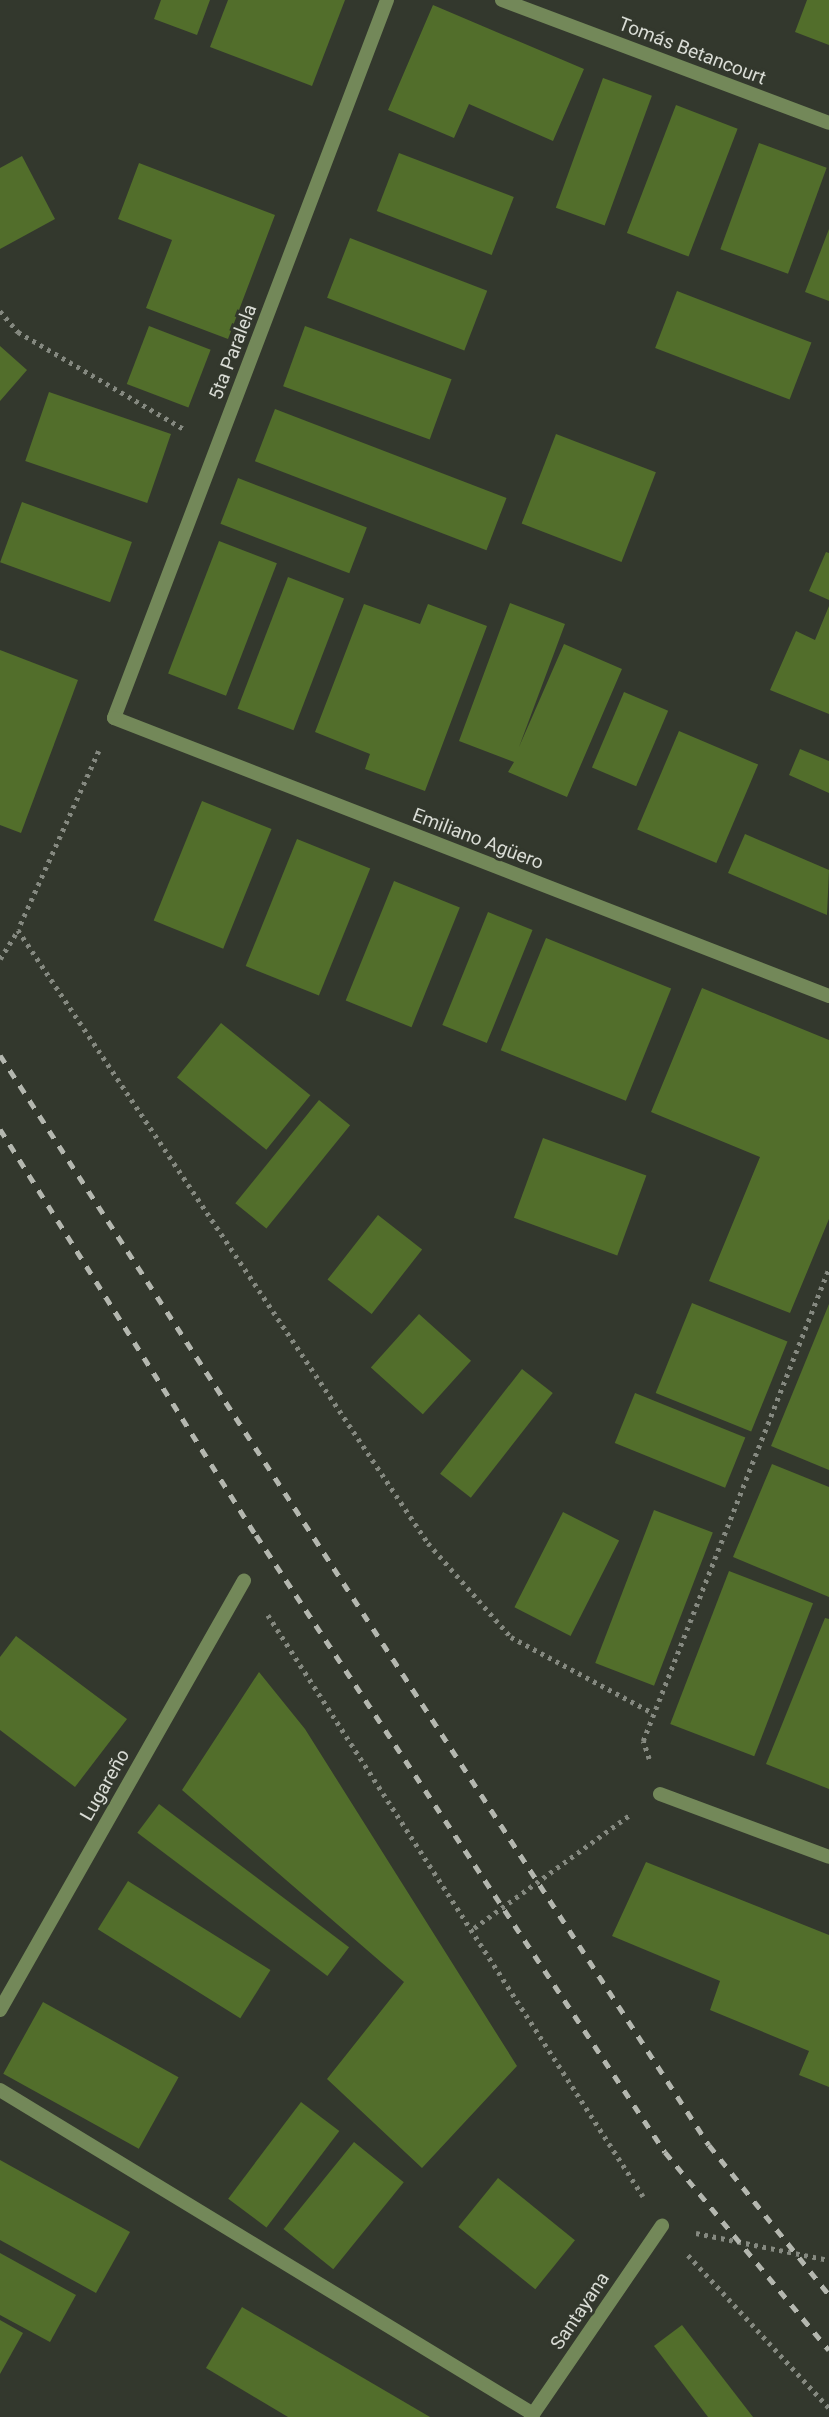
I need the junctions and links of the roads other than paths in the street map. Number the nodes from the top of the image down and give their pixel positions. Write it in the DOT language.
graph roads {
  1 [pos="387,0"];
  2 [pos="502,0"];
  3 [pos="829,123"];
  4 [pos="114,718"];
  5 [pos="829,996"];
  6 [pos="244,1580"];
  7 [pos="660,1794"];
  8 [pos="829,1857"];
  9 [pos="0,2010"];
  10 [pos="0,2090"];
  11 [pos="662,2226"];
  12 [pos="532,2415"];
  1 -- 4 [label="street, 5ta Paralela"];
  2 -- 3 [label="street, Tomás Betancourt"];
  4 -- 5 [label="street, Emiliano Agüero"];
  6 -- 9 [label="street, Lugareño"];
  7 -- 8 [label="street"];
  10 -- 12 [label="street"];
  11 -- 12 [label="street, Santayana"];
}
